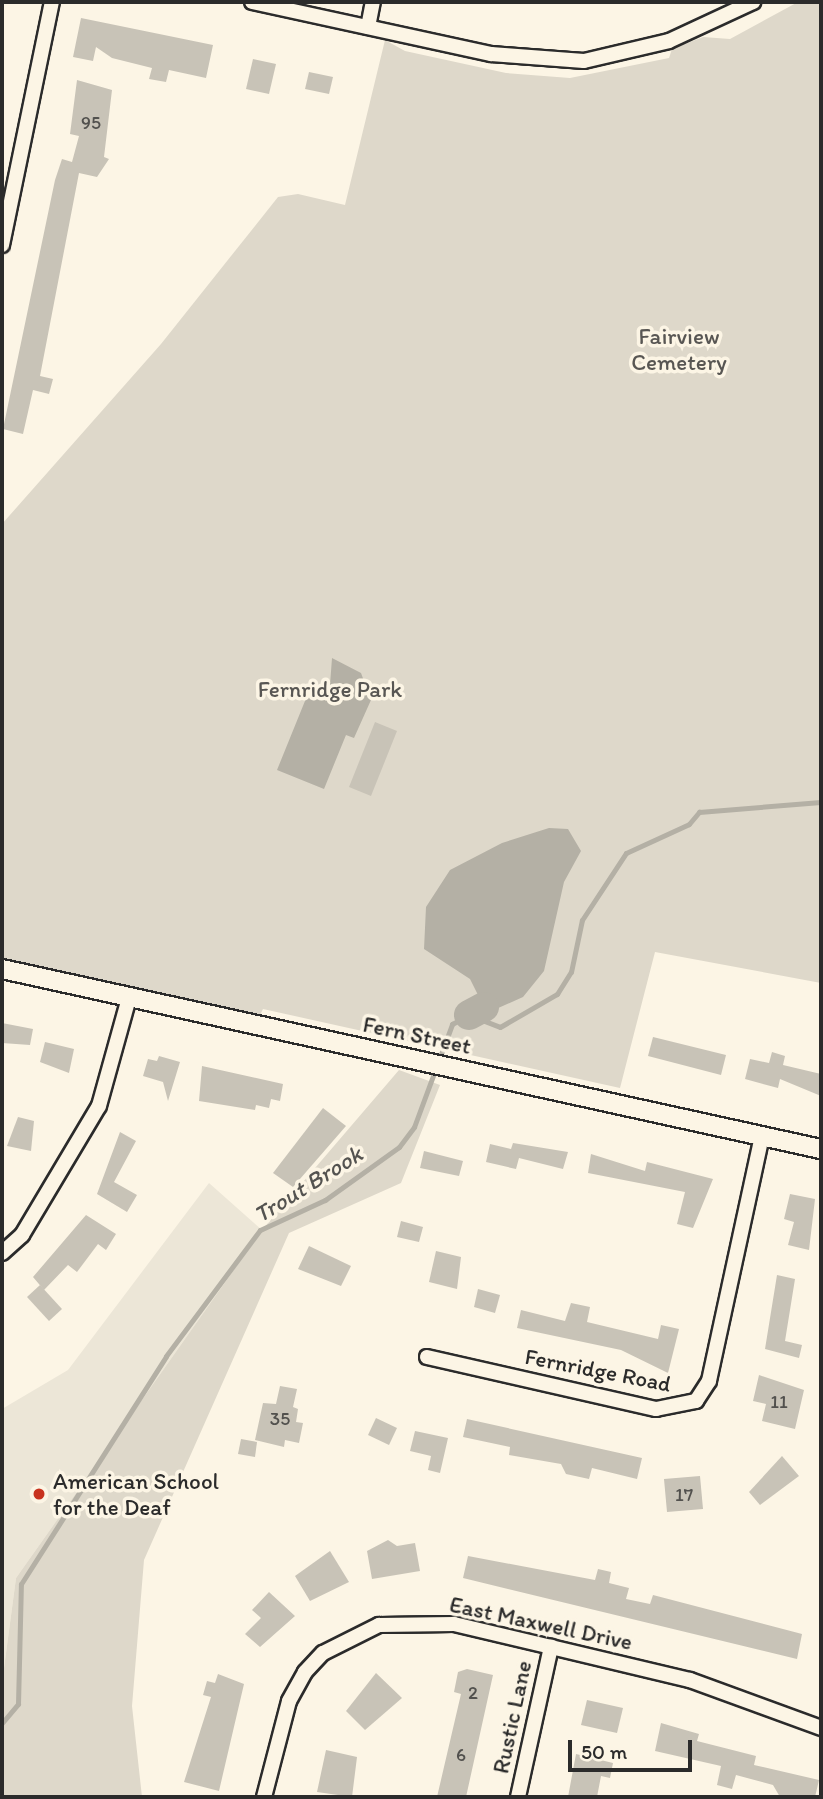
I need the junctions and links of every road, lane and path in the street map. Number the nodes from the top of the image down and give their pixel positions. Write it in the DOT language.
graph roads {
  1 [pos="52,2"];
  2 [pos="252,2"];
  3 [pos="373,2"];
  4 [pos="722,2"];
  5 [pos="753,2"];
  6 [pos="707,23"];
  7 [pos="368,27"];
  8 [pos="2,245"];
  9 [pos="2,969"];
  10 [pos="129,998"];
  11 [pos="762,1136"];
  12 [pos="821,1149"];
  13 [pos="2,1253"];
  14 [pos="427,1357"];
  15 [pos="551,1647"];
  16 [pos="821,1728"];
  17 [pos="264,1797"];
  18 [pos="518,1797"];
  1 -- 8 [label="street"];
  2 -- 7 [label="street"];
  3 -- 7 [label="street"];
  4 -- 6 [label="street"];
  5 -- 6 [label="street"];
  6 -- 7 [label="street"];
  9 -- 10 [label="street, Fern Street"];
  10 -- 11 [label="street, Fern Street"];
  10 -- 13 [label="street"];
  11 -- 12 [label="street, Fern Street"];
  11 -- 14 [label="street, Fernridge Road"];
  15 -- 16 [label="street, East Maxwell Drive"];
  15 -- 17 [label="street, East Maxwell Drive"];
  15 -- 18 [label="street, Rustic Lane"];
}
